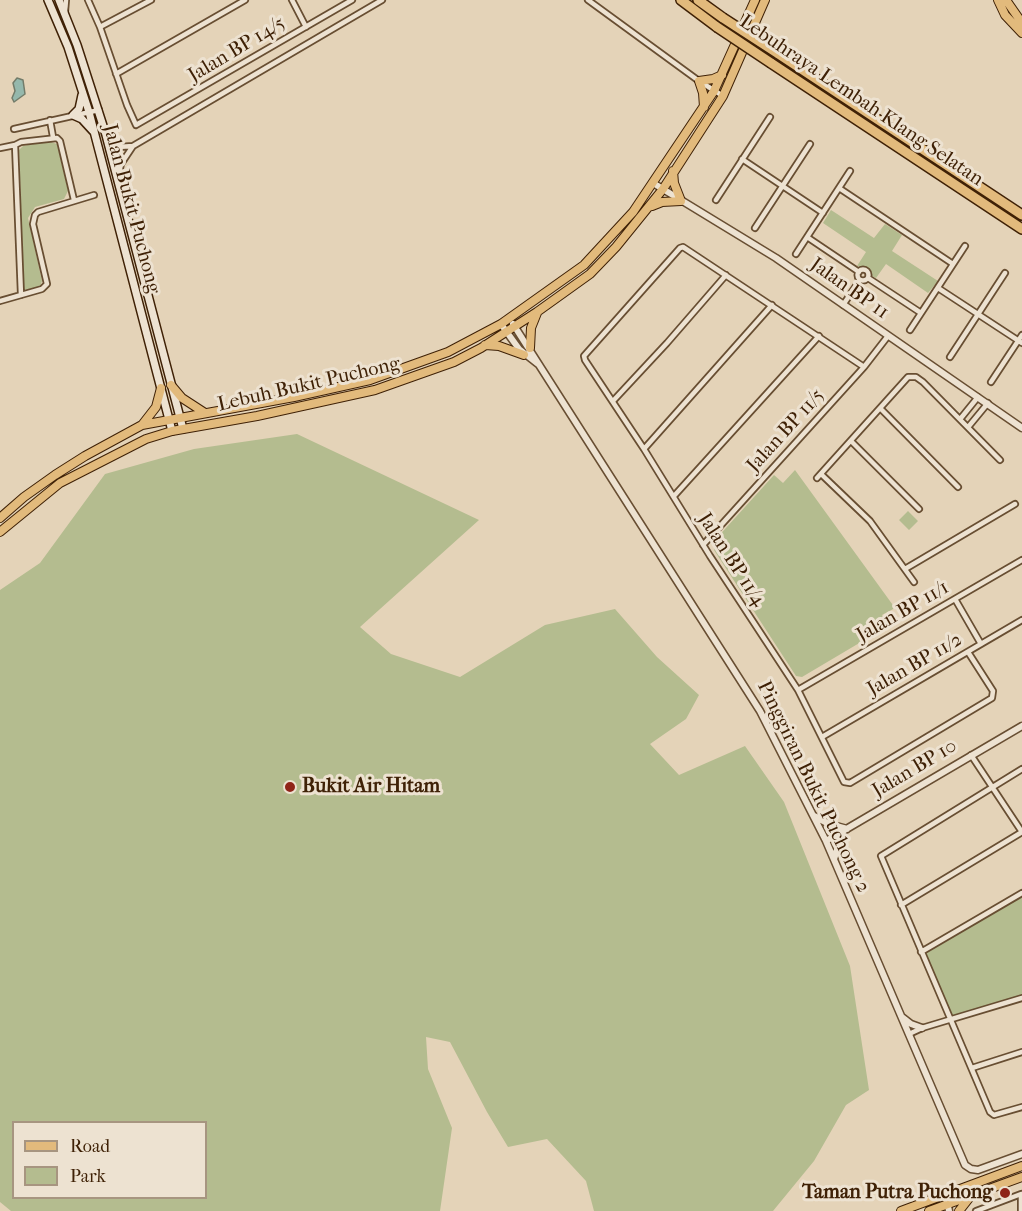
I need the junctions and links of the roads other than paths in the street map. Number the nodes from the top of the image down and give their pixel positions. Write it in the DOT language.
graph roads {
  1 [pos="48,0"];
  2 [pos="59,0"];
  3 [pos="66,0"];
  4 [pos="88,0"];
  5 [pos="151,0"];
  6 [pos="246,0"];
  7 [pos="292,0"];
  8 [pos="352,0"];
  9 [pos="382,0"];
  10 [pos="588,0"];
  11 [pos="681,0"];
  12 [pos="698,0"];
  13 [pos="754,0"];
  14 [pos="765,0"];
  15 [pos="1000,2"];
  16 [pos="65,12"];
  17 [pos="1022,23"];
  18 [pos="100,27"];
  19 [pos="306,27"];
  20 [pos="1022,33"];
  21 [pos="117,74"];
  22 [pos="723,74"];
  23 [pos="224,75"];
  24 [pos="699,81"];
  25 [pos="231,88"];
  26 [pos="82,89"];
  27 [pos="714,91"];
  28 [pos="723,96"];
  29 [pos="704,107"];
  30 [pos="99,110"];
  31 [pos="89,112"];
  32 [pos="73,115"];
  33 [pos="770,117"];
  34 [pos="50,120"];
  35 [pos="14,129"];
  36 [pos="94,133"];
  37 [pos="106,135"];
  38 [pos="53,137"];
  39 [pos="810,144"];
  40 [pos="15,145"];
  41 [pos="133,146"];
  42 [pos="0,148"];
  43 [pos="742,159"];
  44 [pos="673,171"];
  45 [pos="850,171"];
  46 [pos="118,180"];
  47 [pos="653,183"];
  48 [pos="782,186"];
  49 [pos="839,188"];
  50 [pos="663,189"];
  51 [pos="94,195"];
  52 [pos="74,200"];
  53 [pos="716,200"];
  54 [pos="681,201"];
  55 [pos="648,208"];
  56 [pos="823,213"];
  57 [pos="1022,215"];
  58 [pos="755,228"];
  59 [pos="1022,229"];
  60 [pos="807,237"];
  61 [pos="965,246"];
  62 [pos="796,254"];
  63 [pos="953,264"];
  64 [pos="142,270"];
  65 [pos="859,272"];
  66 [pos="1005,273"];
  67 [pos="131,274"];
  68 [pos="726,275"];
  69 [pos="868,278"];
  70 [pos="860,280"];
  71 [pos="938,288"];
  72 [pos="21,295"];
  73 [pos="0,301"];
  74 [pos="772,305"];
  75 [pos="843,305"];
  76 [pos="537,312"];
  77 [pos="921,313"];
  78 [pos="978,314"];
  79 [pos="509,319"];
  80 [pos="501,324"];
  81 [pos="515,327"];
  82 [pos="910,330"];
  83 [pos="506,332"];
  84 [pos="1022,334"];
  85 [pos="819,336"];
  86 [pos="888,336"];
  87 [pos="1020,342"];
  88 [pos="485,345"];
  89 [pos="530,348"];
  90 [pos="524,355"];
  91 [pos="950,357"];
  92 [pos="538,364"];
  93 [pos="864,367"];
  94 [pos="991,382"];
  95 [pos="171,385"];
  96 [pos="161,388"];
  97 [pos="978,397"];
  98 [pos="613,401"];
  99 [pos="988,403"];
  100 [pos="880,408"];
  101 [pos="205,413"];
  102 [pos="180,417"];
  103 [pos="961,418"];
  104 [pos="169,420"];
  105 [pos="142,425"];
  106 [pos="969,426"];
  107 [pos="1022,428"];
  108 [pos="183,429"];
  109 [pos="172,431"];
  110 [pos="851,441"];
  111 [pos="644,449"];
  112 [pos="1000,459"];
  113 [pos="55,475"];
  114 [pos="60,483"];
  115 [pos="958,488"];
  116 [pos="674,496"];
  117 [pos="1015,504"];
  118 [pos="919,509"];
  119 [pos="0,518"];
  120 [pos="0,532"];
  121 [pos="703,545"];
  122 [pos="1022,560"];
  123 [pos="905,569"];
  124 [pos="914,582"];
  125 [pos="955,599"];
  126 [pos="1022,620"];
  127 [pos="981,644"];
  128 [pos="968,652"];
  129 [pos="798,690"];
  130 [pos="1022,726"];
  131 [pos="822,737"];
  132 [pos="971,755"];
  133 [pos="1022,769"];
  134 [pos="993,786"];
  135 [pos="813,816"];
  136 [pos="845,830"];
  137 [pos="1022,832"];
  138 [pos="826,841"];
  139 [pos="834,860"];
  140 [pos="1022,893"];
  141 [pos="901,905"];
  142 [pos="921,952"];
  143 [pos="1022,998"];
  144 [pos="901,1017"];
  145 [pos="950,1021"];
  146 [pos="922,1028"];
  147 [pos="909,1034"];
  148 [pos="1022,1052"];
  149 [pos="972,1068"];
  150 [pos="1022,1107"];
  151 [pos="1022,1154"];
  152 [pos="1022,1166"];
  153 [pos="1022,1177"];
  154 [pos="971,1196"];
  155 [pos="944,1204"];
  156 [pos="977,1210"];
  157 [pos="901,1211"];
  158 [pos="929,1211"];
  159 [pos="959,1211"];
  160 [pos="1021,1211"];
  1 -- 26 [label="main road, Jalan Bukit Puchong"];
  2 -- 16 [label="main road, Jalan Bukit Puchong"];
  3 -- 16 [label="street"];
  4 -- 18 [label="street"];
  5 -- 18 [label="street"];
  6 -- 21 [label="street"];
  7 -- 19 [label="street"];
  8 -- 19 [label="street, Jalan BP 14/5"];
  9 -- 25 [label="street"];
  10 -- 24 [label="street"];
  11 -- 59 [label="highway, Lebuhraya Lembah Klang Selatan, bridge"];
  12 -- 57 [label="highway, Lebuhraya Lembah Klang Selatan, bridge"];
  13 -- 22 [label="main road, Lebuh Bukit Puchong"];
  14 -- 28 [label="main road, Lebuh Bukit Puchong"];
  15 -- 17 [label="main road"];
  15 -- 20 [label="main road"];
  16 -- 30 [label="main road, Jalan Bukit Puchong"];
  18 -- 21 [label="street"];
  19 -- 23 [label="street, Jalan BP 14/5"];
  21 -- 23 [label="street, Jalan BP 14/5"];
  22 -- 24 [label="main road"];
  22 -- 27 [label="main road, Lebuh Bukit Puchong"];
  23 -- 25 [label="street"];
  24 -- 27 [label="street"];
  24 -- 29 [label="main road"];
  25 -- 41 [label="street"];
  26 -- 31 [label="main road, Jalan Bukit Puchong"];
  26 -- 32 [label="main road"];
  27 -- 28 [label="street"];
  27 -- 29 [label="main road, Lebuh Bukit Puchong"];
  28 -- 44 [label="main road, Lebuh Bukit Puchong"];
  29 -- 47 [label="main road, Lebuh Bukit Puchong"];
  30 -- 31 [label="street"];
  30 -- 37 [label="main road, Jalan Bukit Puchong"];
  31 -- 32 [label="street"];
  31 -- 36 [label="main road, Jalan Bukit Puchong"];
  32 -- 34 [label="street"];
  32 -- 36 [label="main road"];
  33 -- 43 [label="street"];
  34 -- 35 [label="street"];
  34 -- 38 [label="street"];
  36 -- 67 [label="main road, Jalan Bukit Puchong"];
  37 -- 41 [label="street"];
  37 -- 46 [label="main road, Jalan Bukit Puchong"];
  38 -- 40 [label="street"];
  38 -- 52 [label="street"];
  39 -- 48 [label="street"];
  40 -- 42 [label="street"];
  40 -- 72 [label="street"];
  41 -- 46 [label="street"];
  43 -- 48 [label="street"];
  43 -- 53 [label="street"];
  44 -- 50 [label="main road, Lebuh Bukit Puchong"];
  44 -- 54 [label="main road"];
  45 -- 49 [label="street"];
  46 -- 64 [label="main road, Jalan Bukit Puchong"];
  47 -- 50 [label="street, Jalan BP 11"];
  47 -- 79 [label="main road, Lebuh Bukit Puchong"];
  48 -- 56 [label="street"];
  48 -- 58 [label="street"];
  49 -- 56 [label="street"];
  49 -- 63 [label="street"];
  50 -- 54 [label="street, Jalan BP 11"];
  50 -- 55 [label="main road, Lebuh Bukit Puchong"];
  51 -- 52 [label="street"];
  52 -- 72 [label="street"];
  54 -- 55 [label="main road"];
  54 -- 75 [label="street, Jalan BP 11"];
  55 -- 76 [label="main road, Lebuh Bukit Puchong"];
  56 -- 60 [label="street"];
  60 -- 62 [label="street"];
  60 -- 65 [label="street"];
  61 -- 63 [label="street"];
  63 -- 71 [label="street"];
  64 -- 67 [label="main road"];
  64 -- 95 [label="main road, Jalan Bukit Puchong"];
  65 -- 69 [label="street"];
  65 -- 70 [label="street"];
  66 -- 78 [label="street"];
  67 -- 96 [label="main road, Jalan Bukit Puchong"];
  68 -- 74 [label="street"];
  68 -- 98 [label="street"];
  68 -- 98 [label="street, Jalan BP 11/4"];
  69 -- 70 [label="street"];
  69 -- 77 [label="street"];
  70 -- 75 [label="street"];
  71 -- 77 [label="street"];
  71 -- 78 [label="street"];
  72 -- 73 [label="street"];
  74 -- 85 [label="street"];
  74 -- 111 [label="street"];
  75 -- 86 [label="street, Jalan BP 11"];
  76 -- 81 [label="main road, Lebuh Bukit Puchong"];
  76 -- 89 [label="main road"];
  77 -- 82 [label="street"];
  78 -- 87 [label="street"];
  78 -- 91 [label="street"];
  79 -- 80 [label="main road, Lebuh Bukit Puchong"];
  79 -- 81 [label="street, Pinggiran Bukit Puchong 2"];
  80 -- 83 [label="street, Pinggiran Bukit Puchong 2"];
  80 -- 101 [label="main road, Lebuh Bukit Puchong"];
  81 -- 83 [label="main road, Lebuh Bukit Puchong"];
  81 -- 89 [label="street, Pinggiran Bukit Puchong 2"];
  83 -- 88 [label="main road, Lebuh Bukit Puchong"];
  83 -- 90 [label="street, Pinggiran Bukit Puchong 2"];
  84 -- 87 [label="street"];
  85 -- 93 [label="street"];
  85 -- 116 [label="street"];
  86 -- 93 [label="street, Jalan BP 11/5"];
  86 -- 97 [label="street, Jalan BP 11"];
  87 -- 94 [label="street"];
  88 -- 90 [label="main road"];
  88 -- 108 [label="main road, Lebuh Bukit Puchong"];
  89 -- 92 [label="street, Pinggiran Bukit Puchong 2"];
  90 -- 92 [label="street, Pinggiran Bukit Puchong 2"];
  92 -- 135 [label="street, Pinggiran Bukit Puchong 2"];
  93 -- 121 [label="street, Jalan BP 11/5"];
  95 -- 101 [label="main road"];
  95 -- 102 [label="main road, Jalan Bukit Puchong"];
  96 -- 104 [label="main road, Jalan Bukit Puchong"];
  96 -- 105 [label="main road"];
  97 -- 99 [label="street, Jalan BP 11"];
  97 -- 103 [label="street"];
  98 -- 111 [label="street, Jalan BP 11/4"];
  99 -- 106 [label="street"];
  99 -- 107 [label="street, Jalan BP 11"];
  100 -- 103 [label="street"];
  100 -- 110 [label="street"];
  100 -- 115 [label="street"];
  101 -- 102 [label="main road, Lebuh Bukit Puchong"];
  102 -- 104 [label="main road, Lebuh Bukit Puchong"];
  102 -- 108 [label="main road, Jalan Bukit Puchong"];
  103 -- 106 [label="street"];
  104 -- 105 [label="main road"];
  104 -- 109 [label="main road, Jalan Bukit Puchong"];
  105 -- 113 [label="main road"];
  106 -- 112 [label="street"];
  108 -- 109 [label="main road, Lebuh Bukit Puchong"];
  109 -- 114 [label="main road"];
  110 -- 118 [label="street"];
  110 -- 123 [label="street"];
  111 -- 116 [label="street, Jalan BP 11/4"];
  113 -- 114 [label="main road"];
  113 -- 119 [label="main road"];
  114 -- 120 [label="main road"];
  116 -- 121 [label="street, Jalan BP 11/4"];
  117 -- 123 [label="street"];
  121 -- 129 [label="street, Jalan BP 11/4"];
  122 -- 125 [label="street, Jalan BP 11/1"];
  123 -- 124 [label="street"];
  125 -- 127 [label="street"];
  125 -- 129 [label="street, Jalan BP 11/1"];
  126 -- 127 [label="street, Jalan BP 11/2"];
  127 -- 128 [label="street, Jalan BP 11/2"];
  128 -- 131 [label="street, Jalan BP 11/2"];
  128 -- 131 [label="street, Jalan BP 11/4"];
  129 -- 131 [label="street, Jalan BP 11/4"];
  130 -- 132 [label="street, Jalan BP 10"];
  132 -- 134 [label="street"];
  132 -- 136 [label="street, Jalan BP 10"];
  133 -- 134 [label="street"];
  134 -- 137 [label="street"];
  134 -- 141 [label="street"];
  135 -- 136 [label="street"];
  135 -- 138 [label="street, Pinggiran Bukit Puchong 2"];
  136 -- 138 [label="street, Jalan BP 10"];
  136 -- 139 [label="street"];
  137 -- 141 [label="street"];
  138 -- 139 [label="street, Pinggiran Bukit Puchong 2"];
  139 -- 144 [label="street, Pinggiran Bukit Puchong 2"];
  140 -- 142 [label="street"];
  141 -- 142 [label="street"];
  142 -- 145 [label="street"];
  143 -- 145 [label="street"];
  144 -- 146 [label="street"];
  144 -- 147 [label="street, Pinggiran Bukit Puchong 2"];
  145 -- 146 [label="street"];
  145 -- 149 [label="street"];
  146 -- 147 [label="street"];
  147 -- 151 [label="street, Pinggiran Bukit Puchong 2"];
  148 -- 149 [label="street"];
  149 -- 150 [label="street"];
  152 -- 155 [label="main road"];
  153 -- 154 [label="main road"];
  154 -- 155 [label="main road"];
  154 -- 159 [label="main road"];
  155 -- 157 [label="main road"];
  155 -- 158 [label="main road"];
  156 -- 160 [label="street"];
}
